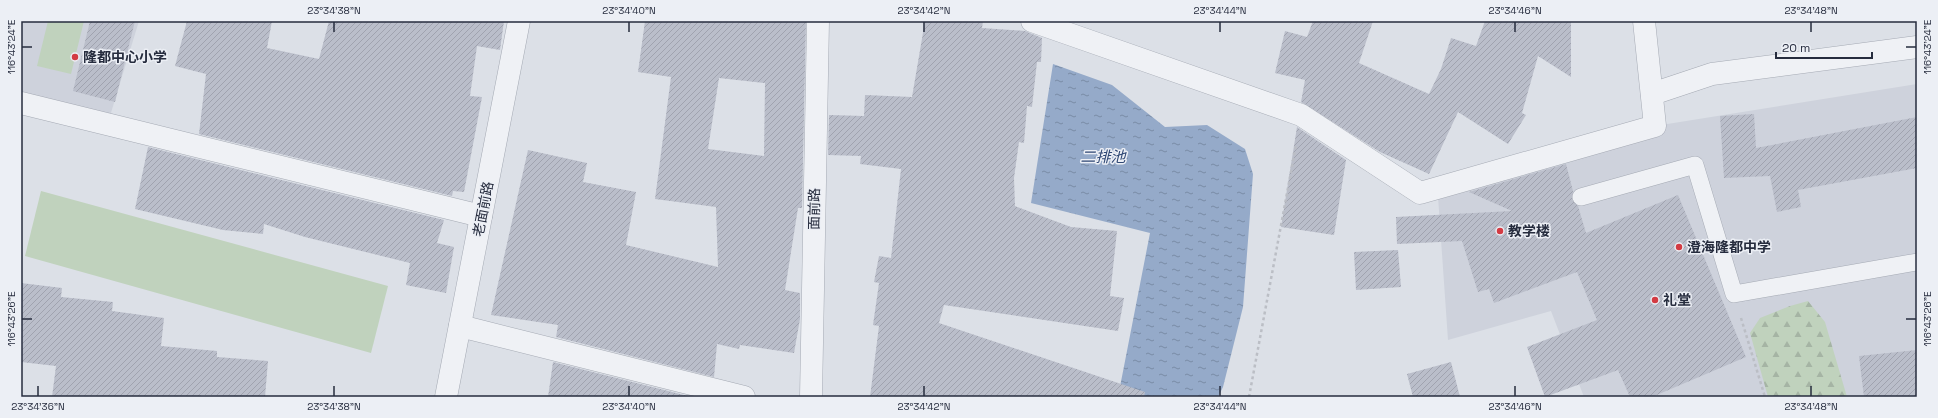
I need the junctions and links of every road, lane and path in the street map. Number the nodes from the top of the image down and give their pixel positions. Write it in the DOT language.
graph roads {
  1 [pos="519,21"];
  2 [pos="818,21"];
  3 [pos="1032,21"];
  4 [pos="1644,21"];
  5 [pos="1917,47"];
  6 [pos="1652,94"];
  7 [pos="22,107"];
  8 [pos="1301,115"];
  9 [pos="1581,197"];
  10 [pos="481,216"];
  11 [pos="1917,262"];
  12 [pos="1734,294"];
  13 [pos="460,326"];
  14 [pos="446,397"];
  15 [pos="744,397"];
  16 [pos="811,397"];
  17 [pos="1249,397"];
  18 [pos="1765,397"];
  1 -- 10 [label="street, 老面前路"];
  2 -- 16 [label="street, 面前路"];
  3 -- 8 [label="street"];
  4 -- 6 [label="street"];
  5 -- 6 [label="street"];
  6 -- 8 [label="street"];
  7 -- 10 [label="street"];
  8 -- 17 [label="path"];
  9 -- 12 [label="lane"];
  10 -- 13 [label="street, 老面前路"];
  11 -- 12 [label="lane"];
  12 -- 18 [label="path"];
  13 -- 14 [label="street, 老面前路"];
  13 -- 15 [label="street"];
}
